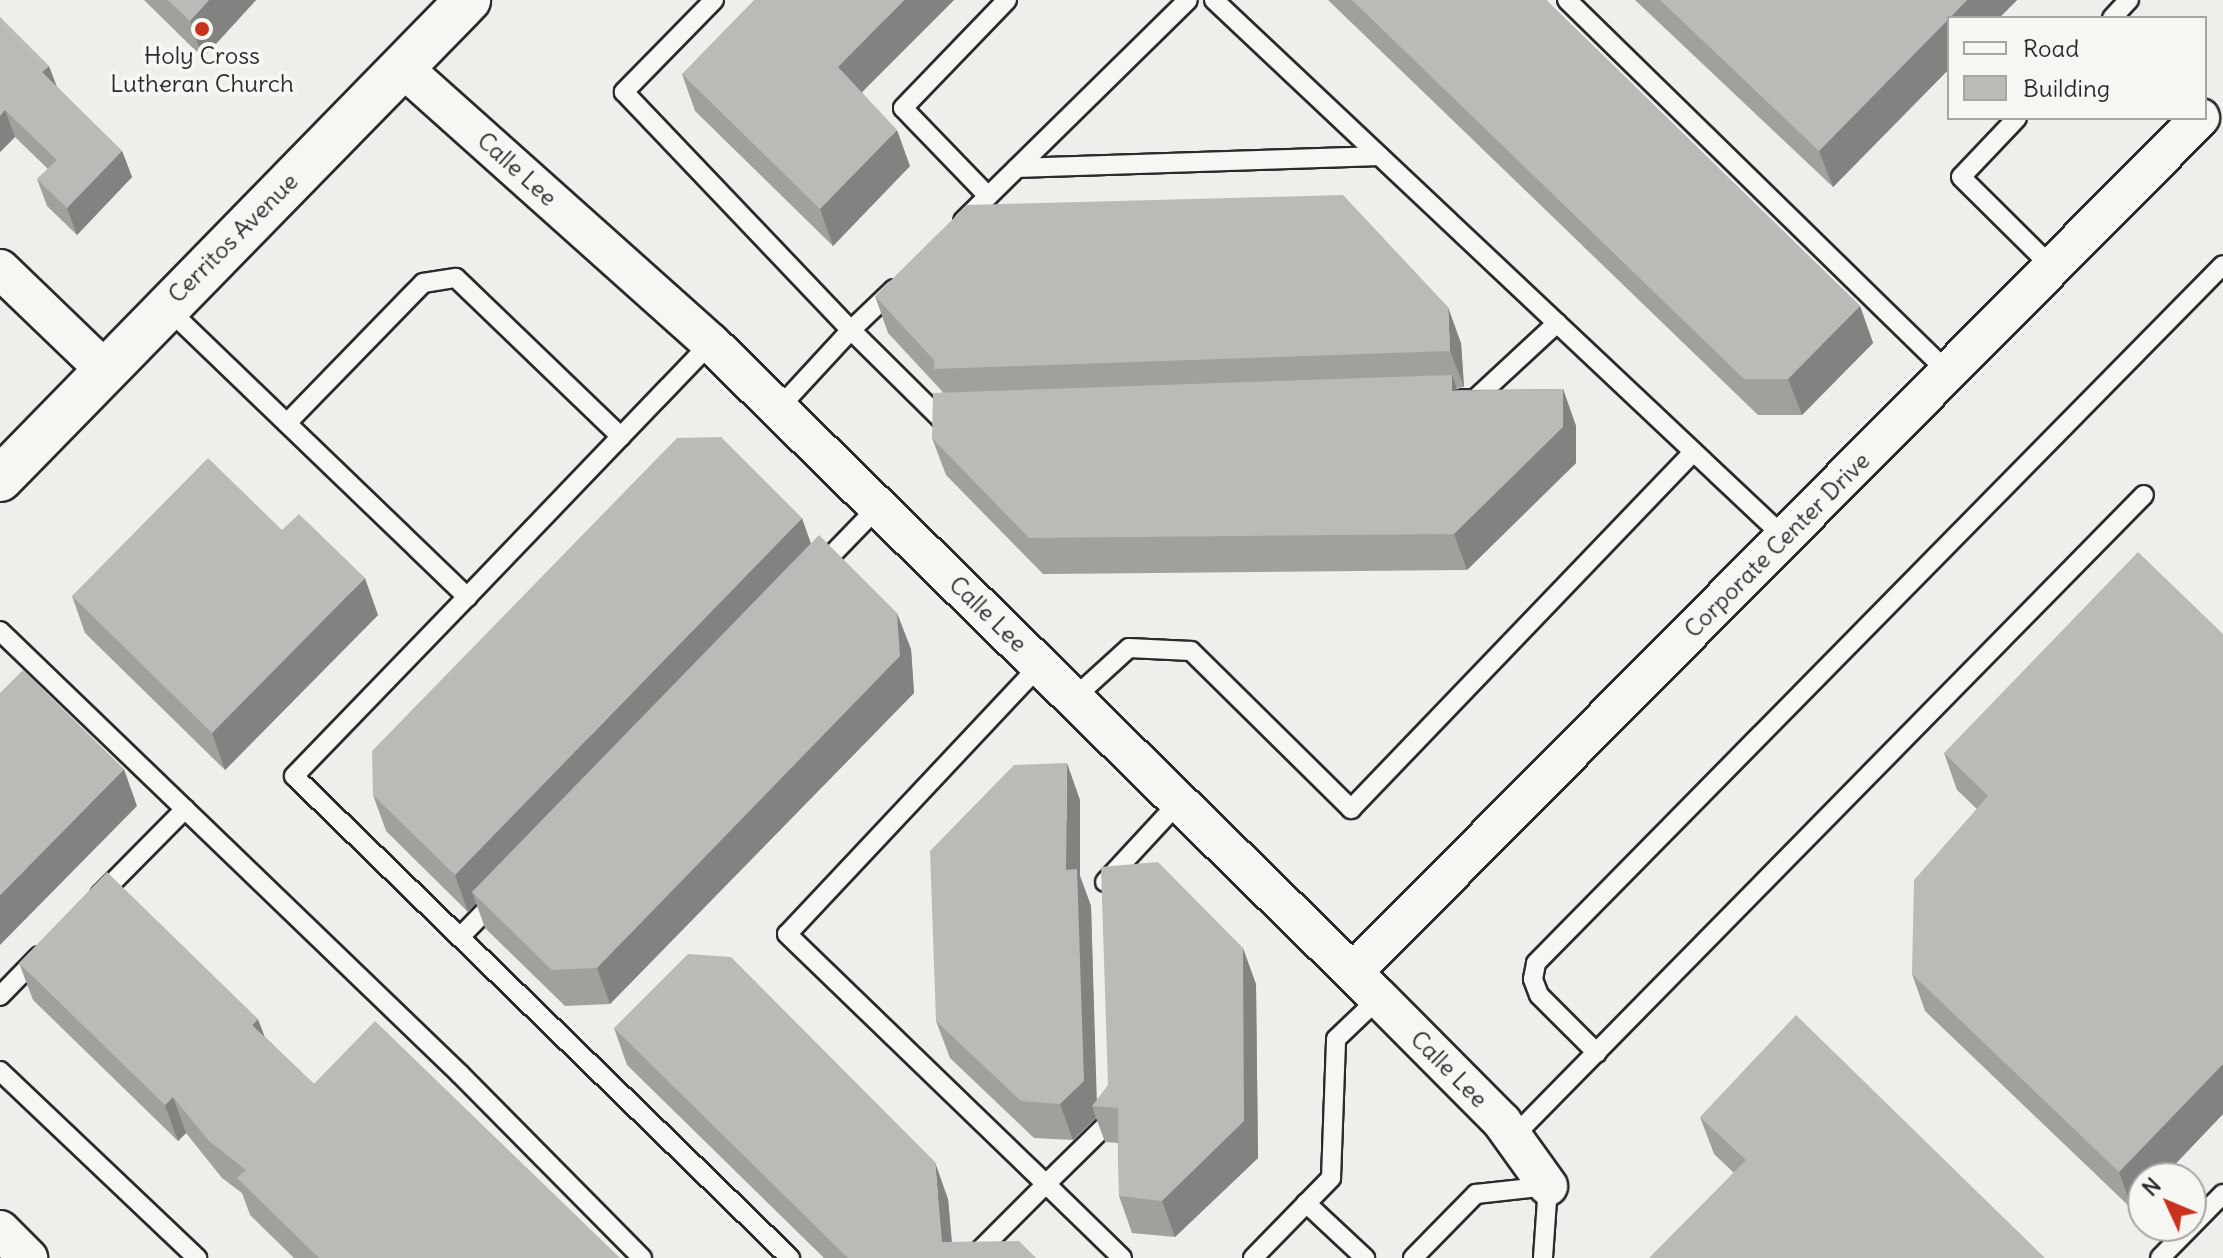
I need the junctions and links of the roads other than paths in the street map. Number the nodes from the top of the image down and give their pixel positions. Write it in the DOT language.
graph roads {
  1 [pos="468,0"];
  2 [pos="714,0"];
  3 [pos="1007,0"];
  4 [pos="1188,0"];
  5 [pos="1214,0"];
  6 [pos="1567,0"];
  7 [pos="2129,0"];
  8 [pos="2114,16"];
  9 [pos="402,67"];
  10 [pos="2223,94"];
  11 [pos="2207,111"];
  12 [pos="2015,120"];
  13 [pos="2198,120"];
  14 [pos="1379,156"];
  15 [pos="1017,168"];
  16 [pos="988,196"];
  17 [pos="954,230"];
  18 [pos="2223,265"];
  19 [pos="2052,267"];
  20 [pos="0,269"];
  21 [pos="908,274"];
  22 [pos="165,307"];
  23 [pos="1557,323"];
  24 [pos="851,330"];
  25 [pos="711,343"];
  26 [pos="104,369"];
  27 [pos="1949,373"];
  28 [pos="1443,400"];
  29 [pos="778,409"];
  30 [pos="972,417"];
  31 [pos="287,423"];
  32 [pos="621,437"];
  33 [pos="1693,452"];
  34 [pos="0,479"];
  35 [pos="2144,495"];
  36 [pos="878,507"];
  37 [pos="1784,537"];
  38 [pos="801,586"];
  39 [pos="467,597"];
  40 [pos="0,631"];
  41 [pos="34,664"];
  42 [pos="1040,665"];
  43 [pos="17,681"];
  44 [pos="1074,698"];
  45 [pos="1179,802"];
  46 [pos="185,809"];
  47 [pos="515,880"];
  48 [pos="1103,900"];
  49 [pos="87,908"];
  50 [pos="460,937"];
  51 [pos="54,941"];
  52 [pos="1366,985"];
  53 [pos="0,996"];
  54 [pos="1597,1053"];
  55 [pos="0,1071"];
  56 [pos="1108,1091"];
  57 [pos="1513,1137"];
  58 [pos="1046,1184"];
  59 [pos="1548,1186"];
  60 [pos="2223,1194"];
  61 [pos="1306,1203"];
  62 [pos="197,1258"];
  63 [pos="642,1258"];
  64 [pos="790,1258"];
  65 [pos="972,1258"];
  66 [pos="1122,1258"];
  67 [pos="1253,1258"];
  68 [pos="1365,1258"];
  69 [pos="1413,1258"];
  70 [pos="1543,1258"];
  71 [pos="2160,1258"];
  1 -- 9 [label="main road, Cerritos Avenue"];
  2 -- 24 [label="lane"];
  3 -- 16 [label="lane"];
  4 -- 15 [label="lane"];
  5 -- 14 [label="lane"];
  6 -- 27 [label="lane"];
  7 -- 8 [label="lane"];
  9 -- 22 [label="main road, Cerritos Avenue"];
  9 -- 25 [label="street, Calle Lee"];
  10 -- 11 [label="street"];
  12 -- 19 [label="lane"];
  13 -- 19 [label="street, Corporate Center Drive"];
  14 -- 15 [label="lane"];
  14 -- 23 [label="lane"];
  15 -- 16 [label="lane"];
  16 -- 17 [label="lane"];
  18 -- 54 [label="lane"];
  19 -- 27 [label="street, Corporate Center Drive"];
  20 -- 26 [label="street"];
  21 -- 24 [label="lane"];
  22 -- 26 [label="main road, Cerritos Avenue"];
  22 -- 31 [label="lane"];
  23 -- 28 [label="lane"];
  23 -- 33 [label="lane"];
  24 -- 29 [label="lane"];
  24 -- 30 [label="lane"];
  25 -- 29 [label="street, Calle Lee"];
  25 -- 32 [label="lane"];
  26 -- 34 [label="main road, Cerritos Avenue"];
  27 -- 37 [label="street, Corporate Center Drive"];
  29 -- 36 [label="street, Calle Lee"];
  31 -- 32 [label="lane"];
  31 -- 39 [label="lane"];
  32 -- 39 [label="lane"];
  33 -- 37 [label="lane"];
  33 -- 44 [label="lane"];
  35 -- 54 [label="lane"];
  36 -- 38 [label="lane"];
  36 -- 42 [label="street, Calle Lee"];
  37 -- 52 [label="street, Corporate Center Drive"];
  39 -- 50 [label="lane"];
  40 -- 41 [label="lane"];
  41 -- 43 [label="lane"];
  41 -- 46 [label="lane"];
  42 -- 44 [label="street, Calle Lee"];
  42 -- 58 [label="lane"];
  44 -- 45 [label="street, Calle Lee"];
  45 -- 48 [label="lane"];
  45 -- 52 [label="street, Calle Lee"];
  46 -- 49 [label="lane"];
  46 -- 63 [label="lane"];
  47 -- 50 [label="lane"];
  50 -- 64 [label="lane"];
  51 -- 53 [label="lane"];
  52 -- 57 [label="street, Calle Lee"];
  52 -- 61 [label="lane"];
  54 -- 57 [label="lane"];
  55 -- 62 [label="lane"];
  56 -- 58 [label="lane"];
  57 -- 59 [label="street, Calle Lee"];
  58 -- 65 [label="lane"];
  58 -- 66 [label="lane"];
  59 -- 69 [label="lane"];
  59 -- 70 [label="lane"];
  60 -- 71 [label="lane"];
  61 -- 67 [label="lane"];
  61 -- 68 [label="lane"];
}
